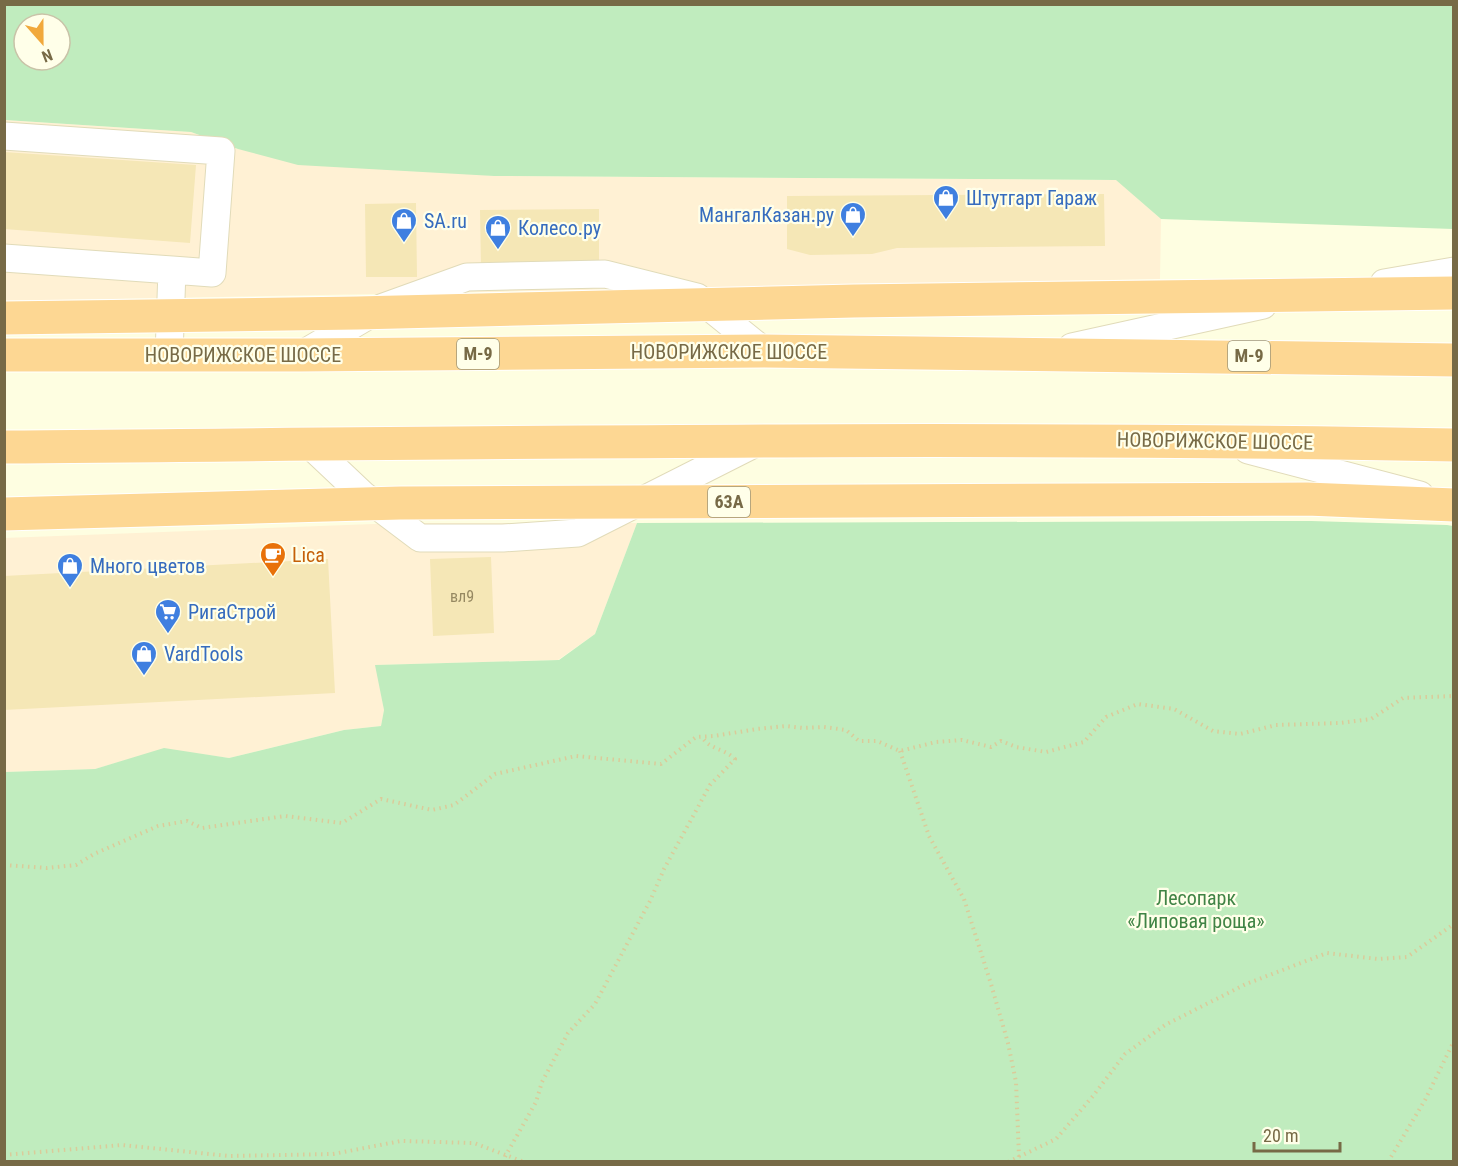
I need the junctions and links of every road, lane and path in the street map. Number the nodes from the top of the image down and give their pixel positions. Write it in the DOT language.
graph roads {
  1 [pos="4,136"];
  2 [pos="4,258"];
  3 [pos="172,270"];
  4 [pos="1454,271"];
  5 [pos="1454,293"];
  6 [pos="4,318"];
  7 [pos="764,351"];
  8 [pos="1044,353"];
  9 [pos="4,355"];
  10 [pos="169,355"];
  11 [pos="301,355"];
  12 [pos="1454,360"];
  13 [pos="762,440"];
  14 [pos="1212,440"];
  15 [pos="309,444"];
  16 [pos="1454,445"];
  17 [pos="4,447"];
  18 [pos="1454,504"];
  19 [pos="4,514"];
  20 [pos="1454,696"];
  21 [pos="702,736"];
  22 [pos="900,751"];
  23 [pos="4,865"];
  24 [pos="1454,924"];
  25 [pos="1454,1041"];
  26 [pos="4,1155"];
  27 [pos="506,1155"];
  28 [pos="1019,1156"];
  29 [pos="502,1161"];
  30 [pos="524,1161"];
  31 [pos="1008,1161"];
  32 [pos="1017,1161"];
  33 [pos="1389,1161"];
  1 -- 3 [label="street"];
  2 -- 3 [label="street"];
  3 -- 10 [label="street"];
  4 -- 8 [label="street"];
  5 -- 6 [label="highway, bridge"];
  7 -- 8 [label="highway, НОВОРИЖСКОЕ ШОССЕ / М-9"];
  7 -- 11 [label="highway, НОВОРИЖСКОЕ ШОССЕ / М-9"];
  7 -- 11 [label="street"];
  8 -- 12 [label="highway, НОВОРИЖСКОЕ ШОССЕ / М-9"];
  9 -- 10 [label="highway, НОВОРИЖСКОЕ ШОССЕ / М-9"];
  10 -- 11 [label="highway, НОВОРИЖСКОЕ ШОССЕ / М-9"];
  13 -- 14 [label="highway, НОВОРИЖСКОЕ ШОССЕ"];
  13 -- 15 [label="highway, НОВОРИЖСКОЕ ШОССЕ"];
  13 -- 15 [label="street"];
  14 -- 16 [label="highway, НОВОРИЖСКОЕ ШОССЕ"];
  14 -- 18 [label="street"];
  15 -- 17 [label="highway, НОВОРИЖСКОЕ ШОССЕ"];
  18 -- 19 [label="highway, 63A, bridge"];
  20 -- 22 [label="path"];
  21 -- 22 [label="path"];
  21 -- 23 [label="path"];
  21 -- 27 [label="path"];
  22 -- 28 [label="path"];
  24 -- 28 [label="path"];
  25 -- 33 [label="path"];
  26 -- 27 [label="path"];
  27 -- 29 [label="path"];
  27 -- 30 [label="path"];
  28 -- 31 [label="path"];
  28 -- 32 [label="path"];
}
